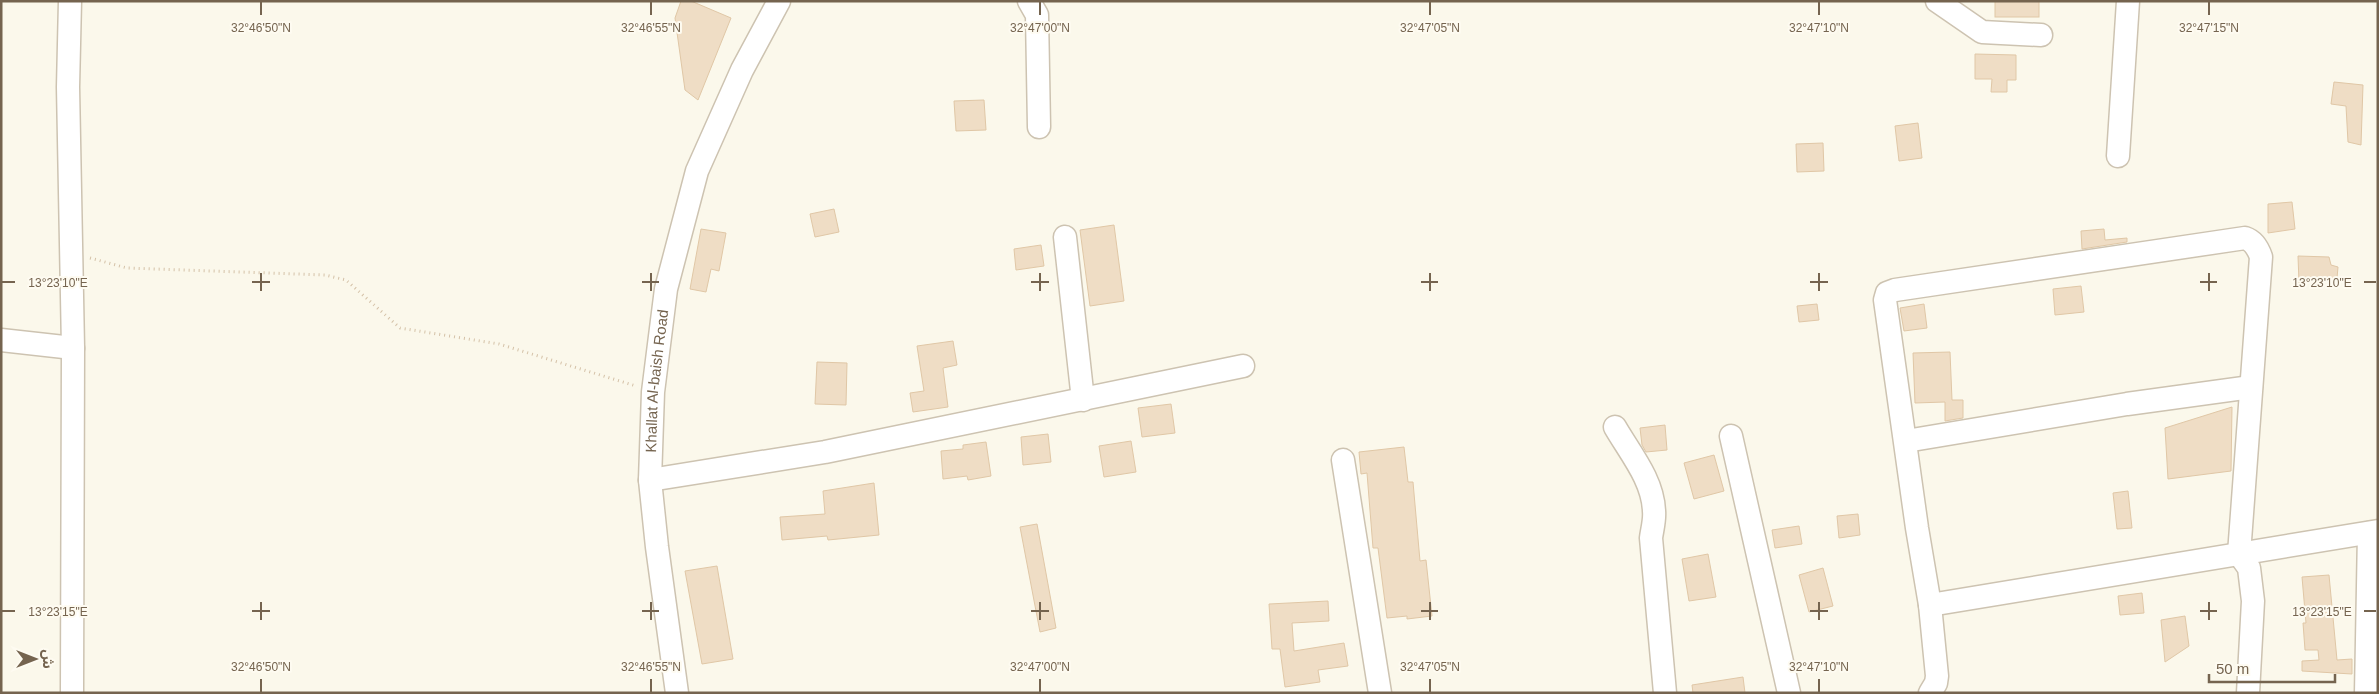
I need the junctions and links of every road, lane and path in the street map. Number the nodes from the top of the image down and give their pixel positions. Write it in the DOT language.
graph roads {
  1 [pos="70,1"];
  2 [pos="780,1"];
  3 [pos="1029,1"];
  4 [pos="1937,1"];
  5 [pos="2128,1"];
  6 [pos="2040,35"];
  7 [pos="1039,127"];
  8 [pos="2118,156"];
  9 [pos="1065,237"];
  10 [pos="73,254"];
  11 [pos="1,340"];
  12 [pos="73,348"];
  13 [pos="1243,366"];
  14 [pos="2251,387"];
  15 [pos="654,392"];
  16 [pos="1082,400"];
  17 [pos="1615,427"];
  18 [pos="1732,436"];
  19 [pos="1906,441"];
  20 [pos="1343,460"];
  21 [pos="650,480"];
  22 [pos="2374,532"];
  23 [pos="2239,554"];
  24 [pos="1930,605"];
  25 [pos="72,693"];
  26 [pos="677,693"];
  27 [pos="1380,693"];
  28 [pos="1665,693"];
  29 [pos="1789,693"];
  30 [pos="1930,693"];
  31 [pos="2248,693"];
  32 [pos="2366,693"];
  1 -- 10 [label="street"];
  2 -- 15 [label="street, Khallat Al-baish Road"];
  3 -- 7 [label="street"];
  4 -- 6 [label="street"];
  5 -- 8 [label="street"];
  9 -- 16 [label="street"];
  10 -- 12 [label="street"];
  10 -- 15 [label="path"];
  11 -- 12 [label="street"];
  12 -- 25 [label="street"];
  13 -- 16 [label="street"];
  14 -- 19 [label="street"];
  14 -- 19 [label="street"];
  14 -- 23 [label="street"];
  15 -- 21 [label="street, Khallat Al-baish Road"];
  16 -- 21 [label="street"];
  17 -- 28 [label="street"];
  18 -- 29 [label="street"];
  19 -- 24 [label="street"];
  20 -- 27 [label="street"];
  21 -- 26 [label="street, Khallat Al-baish Road"];
  22 -- 23 [label="street"];
  22 -- 32 [label="street"];
  23 -- 24 [label="street"];
  23 -- 31 [label="street"];
  24 -- 30 [label="street"];
}
